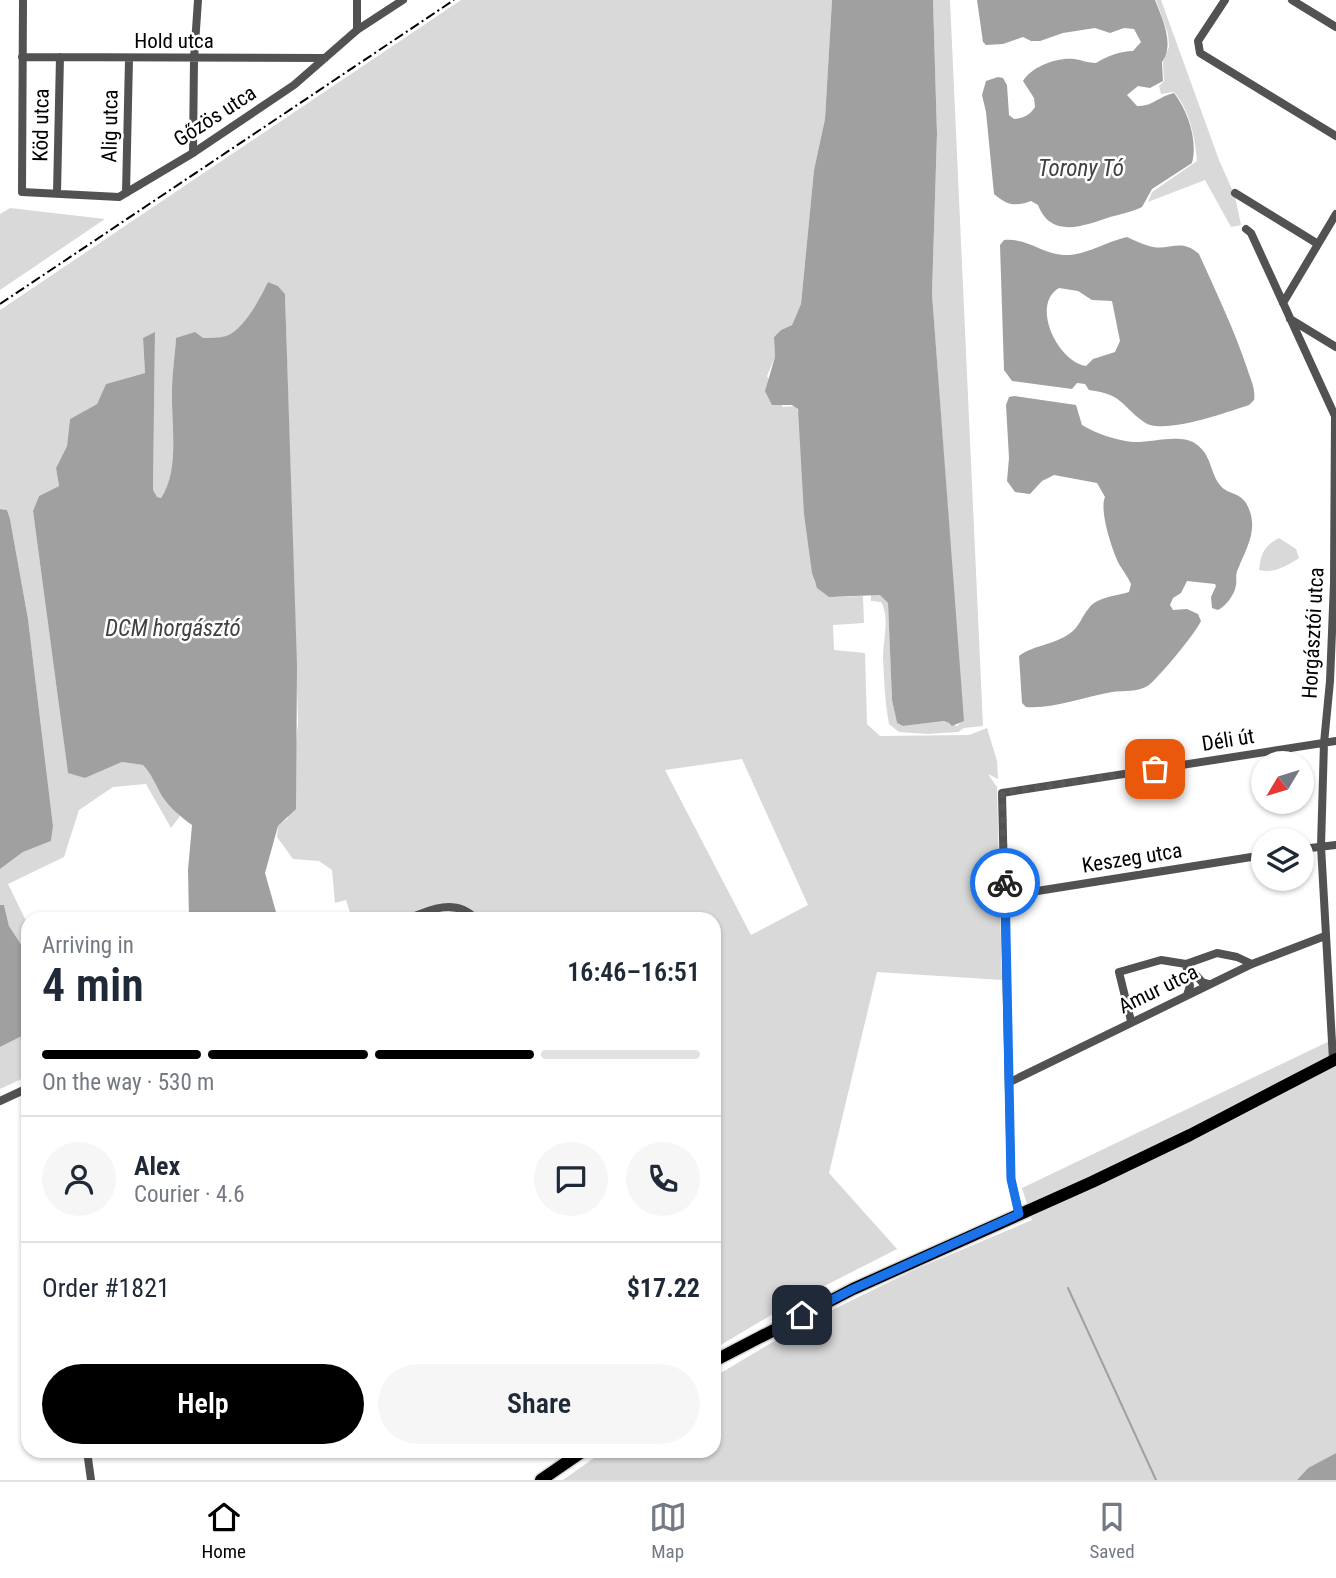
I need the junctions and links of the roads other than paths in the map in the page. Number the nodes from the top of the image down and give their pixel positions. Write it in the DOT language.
graph roads {
  1 [pos="23,0"];
  2 [pos="198,0"];
  3 [pos="357,0"];
  4 [pos="403,0"];
  5 [pos="1224,0"];
  6 [pos="1292,0"];
  7 [pos="1336,27"];
  8 [pos="357,30"];
  9 [pos="22,57"];
  10 [pos="60,57"];
  11 [pos="325,58"];
  12 [pos="129,59"];
  13 [pos="194,59"];
  14 [pos="1336,136"];
  15 [pos="193,153"];
  16 [pos="57,193"];
  17 [pos="126,193"];
  18 [pos="1235,193"];
  19 [pos="1336,214"];
  20 [pos="1332,227"];
  21 [pos="1246,229"];
  22 [pos="1318,244"];
  23 [pos="1283,303"];
  24 [pos="1290,319"];
  25 [pos="1336,347"];
  26 [pos="1335,466"];
  27 [pos="1335,582"];
  28 [pos="1333,681"];
  29 [pos="1336,741"];
  30 [pos="1324,743"];
  31 [pos="1336,845"];
  32 [pos="1321,846"];
  33 [pos="1314,847"];
  34 [pos="1251,857"];
  35 [pos="1006,896"];
  36 [pos="426,912"];
  37 [pos="465,912"];
  38 [pos="1325,936"];
  39 [pos="1186,964"];
  40 [pos="1252,964"];
  41 [pos="1209,985"];
  42 [pos="1187,995"];
  43 [pos="1132,1021"];
  44 [pos="1334,1059"];
  45 [pos="1010,1082"];
  46 [pos="21,1091"];
  47 [pos="0,1101"];
  48 [pos="1019,1214"];
  49 [pos="721,1357"];
  50 [pos="88,1458"];
  51 [pos="573,1458"];
  52 [pos="91,1480"];
  53 [pos="541,1480"];
  1 -- 9 [label="street"];
  2 -- 13 [label="street"];
  3 -- 8 [label="street"];
  4 -- 8 [label="street, Gőzös utca"];
  5 -- 14 [label="street"];
  6 -- 7 [label="street"];
  8 -- 11 [label="street, Gőzös utca"];
  9 -- 10 [label="street, Hold utca"];
  9 -- 16 [label="street, Gőzös utca"];
  10 -- 12 [label="street, Hold utca"];
  10 -- 16 [label="street, Köd utca"];
  11 -- 13 [label="street, Hold utca"];
  11 -- 15 [label="street, Gőzös utca"];
  12 -- 13 [label="street, Hold utca"];
  12 -- 17 [label="street, Alig utca"];
  13 -- 15 [label="street"];
  15 -- 17 [label="street, Gőzös utca"];
  16 -- 17 [label="street, Gőzös utca"];
  18 -- 22 [label="street"];
  19 -- 20 [label="street"];
  20 -- 22 [label="street"];
  21 -- 23 [label="street, Horgásztói utca"];
  22 -- 23 [label="street"];
  23 -- 24 [label="street, Horgásztói utca"];
  24 -- 25 [label="street"];
  24 -- 26 [label="street, Horgásztói utca"];
  26 -- 27 [label="street, Horgásztói utca"];
  27 -- 28 [label="street, Horgásztói utca"];
  28 -- 30 [label="street, Horgásztói utca"];
  29 -- 30 [label="street, Déli út"];
  30 -- 32 [label="street, Horgásztói utca"];
  30 -- 35 [label="street, Déli út"];
  31 -- 32 [label="street"];
  32 -- 33 [label="street"];
  32 -- 38 [label="street, Horgásztói utca"];
  34 -- 35 [label="street, Keszeg utca"];
  35 -- 45 [label="street"];
  36 -- 37 [label="street"];
  38 -- 40 [label="street, Amur utca"];
  38 -- 44 [label="street, Horgásztói utca"];
  39 -- 40 [label="street"];
  39 -- 41 [label="street"];
  39 -- 42 [label="street"];
  39 -- 43 [label="street"];
  40 -- 41 [label="street, Amur utca"];
  41 -- 42 [label="street, Amur utca"];
  42 -- 43 [label="street, Amur utca"];
  43 -- 45 [label="street, Amur utca"];
  44 -- 48 [label="main road"];
  45 -- 48 [label="street"];
  46 -- 47 [label="street"];
  48 -- 49 [label="main road"];
  50 -- 52 [label="street"];
  51 -- 53 [label="main road"];
}
